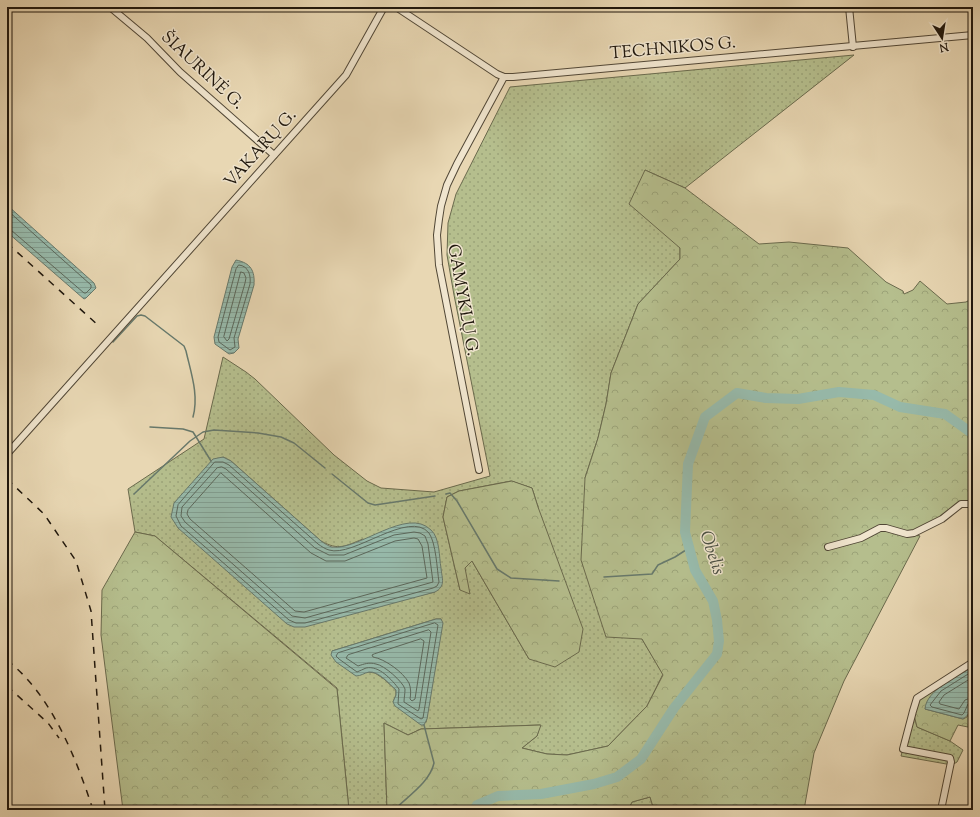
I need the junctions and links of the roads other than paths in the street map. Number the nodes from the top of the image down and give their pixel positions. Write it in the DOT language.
graph roads {
  1 [pos="110,7"];
  2 [pos="384,7"];
  3 [pos="396,7"];
  4 [pos="849,7"];
  5 [pos="973,35"];
  6 [pos="853,47"];
  7 [pos="504,77"];
  8 [pos="274,155"];
  9 [pos="7,454"];
  10 [pos="479,470"];
  11 [pos="973,504"];
  12 [pos="828,547"];
  13 [pos="973,662"];
  14 [pos="941,810"];
  1 -- 8 [label="street, ŠIAURINĖ G."];
  2 -- 8 [label="street, VAKARŲ G."];
  3 -- 7 [label="street, TECHNIKOS G."];
  4 -- 6 [label="street"];
  5 -- 6 [label="street, TECHNIKOS G."];
  6 -- 7 [label="street, TECHNIKOS G."];
  7 -- 10 [label="street, GAMYKLŲ G."];
  8 -- 9 [label="street, VAKARŲ G."];
  11 -- 12 [label="street"];
  13 -- 14 [label="street"];
}
